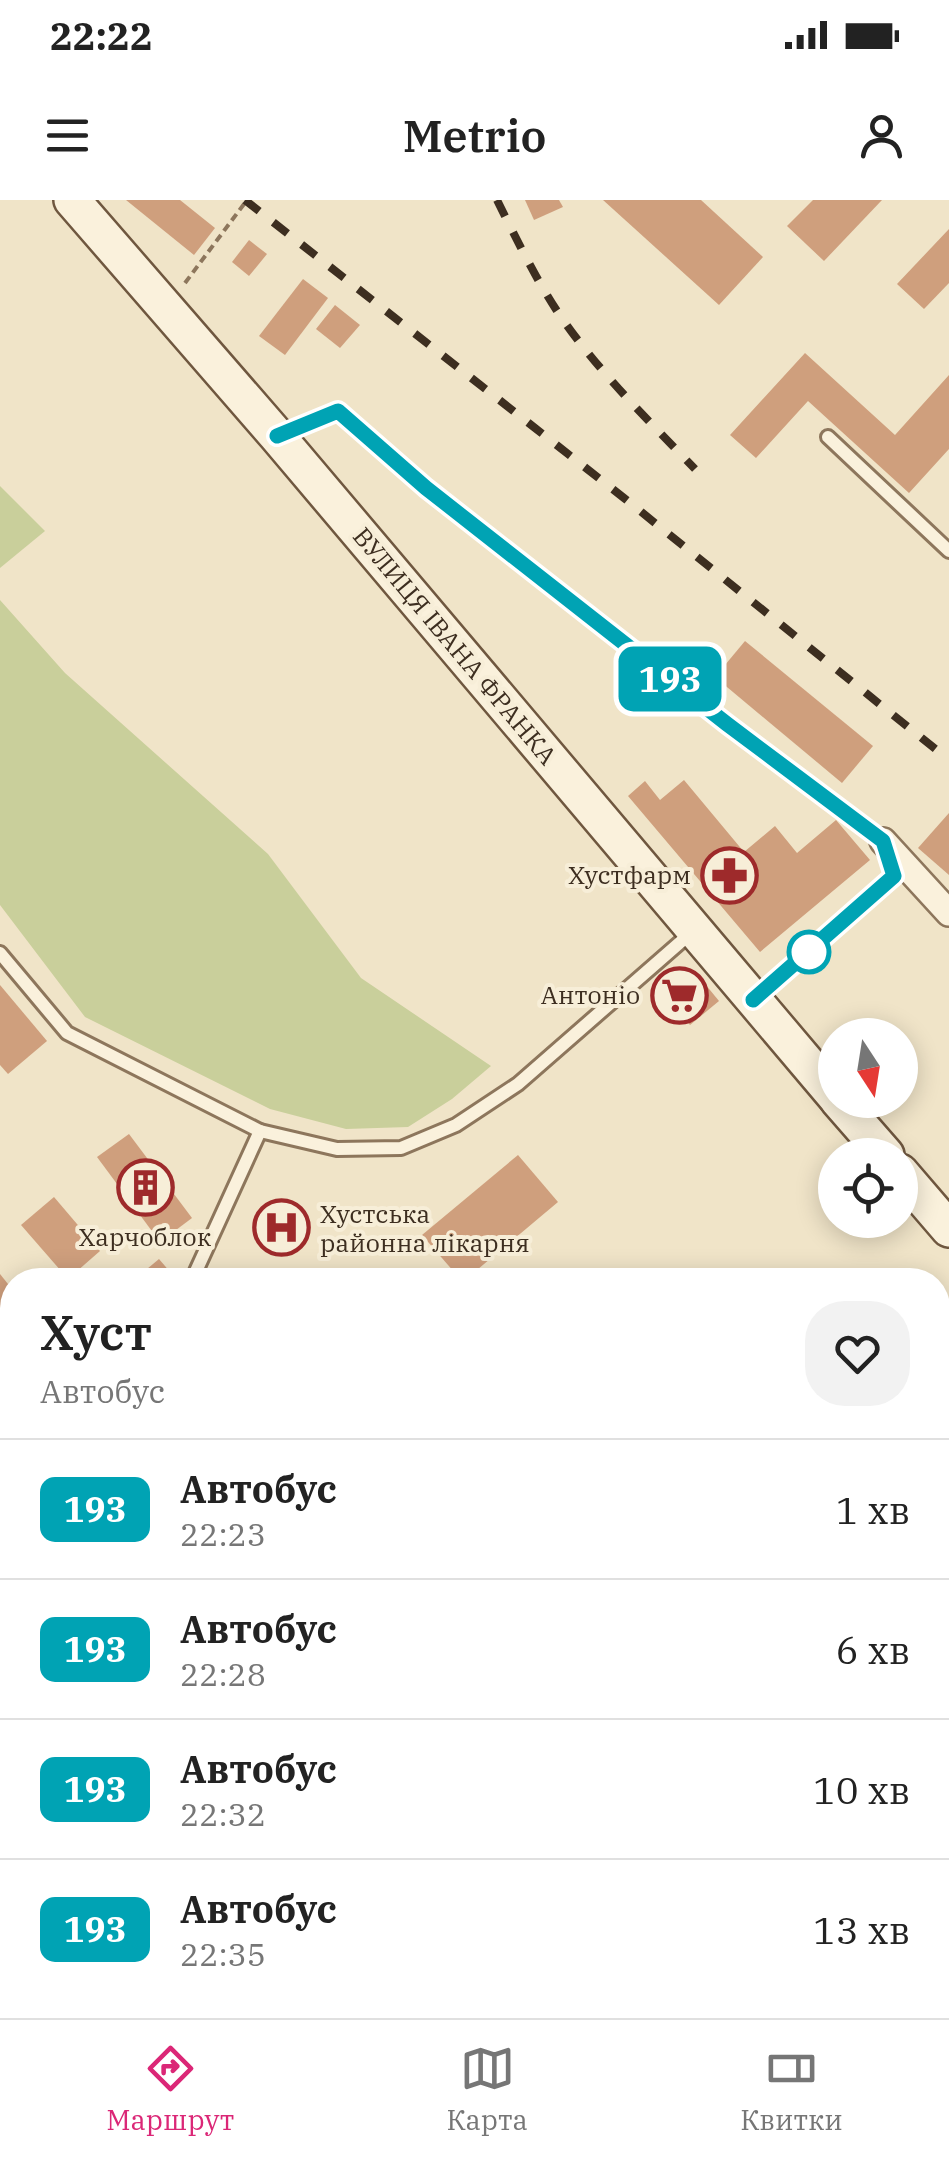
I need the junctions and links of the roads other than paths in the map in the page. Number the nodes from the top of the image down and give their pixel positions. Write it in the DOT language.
graph roads {
  1 [pos="72,200"];
  2 [pos="277,436"];
  3 [pos="828,438"];
  4 [pos="949,551"];
  5 [pos="883,841"];
  6 [pos="949,914"];
  7 [pos="694,930"];
  8 [pos="0,953"];
  9 [pos="753,1000"];
  10 [pos="818,1076"];
  11 [pos="854,1118"];
  12 [pos="260,1131"];
  13 [pos="871,1138"];
  14 [pos="918,1193"];
  15 [pos="949,1229"];
  16 [pos="197,1268"];
  1 -- 2 [label="main road, ВУЛИЦЯ ІВАНА ФРАНКА"];
  2 -- 5 [label="lane"];
  2 -- 7 [label="main road, ВУЛИЦЯ ІВАНА ФРАНКА"];
  3 -- 4 [label="lane"];
  5 -- 6 [label="street"];
  5 -- 9 [label="lane"];
  7 -- 9 [label="main road, ВУЛИЦЯ ІВАНА ФРАНКА"];
  7 -- 12 [label="lane"];
  8 -- 12 [label="lane"];
  9 -- 10 [label="main road, ВУЛИЦЯ ІВАНА ФРАНКА"];
  11 -- 13 [label="main road, ВУЛИЦЯ ІВАНА ФРАНКА"];
  12 -- 16 [label="lane"];
  14 -- 15 [label="main road"];
}
